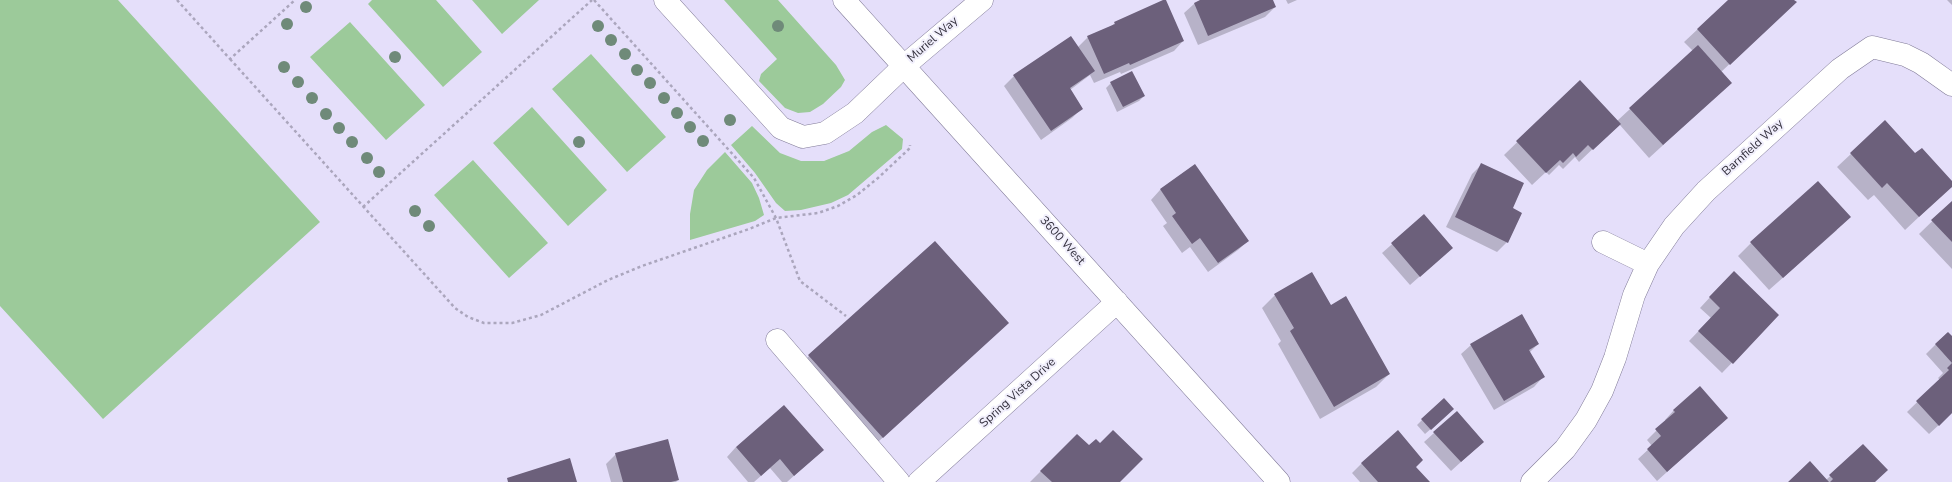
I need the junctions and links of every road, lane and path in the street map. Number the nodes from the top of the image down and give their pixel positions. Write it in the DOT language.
graph roads {
  1 [pos="177,0"];
  2 [pos="295,0"];
  3 [pos="593,0"];
  4 [pos="664,0"];
  5 [pos="844,0"];
  6 [pos="982,0"];
  7 [pos="230,59"];
  8 [pos="904,66"];
  9 [pos="1952,85"];
  10 [pos="910,145"];
  11 [pos="363,207"];
  12 [pos="776,218"];
  13 [pos="1603,242"];
  14 [pos="1648,264"];
  15 [pos="1117,302"];
  16 [pos="846,316"];
  17 [pos="777,340"];
  18 [pos="899,482"];
  19 [pos="919,482"];
  20 [pos="1279,482"];
  21 [pos="1532,482"];
  1 -- 7 [label="path"];
  2 -- 7 [label="path"];
  3 -- 11 [label="path"];
  3 -- 12 [label="path"];
  4 -- 8 [label="street, Muriel Way"];
  5 -- 8 [label="street, 3600 West"];
  6 -- 8 [label="street, Muriel Way"];
  7 -- 11 [label="path"];
  8 -- 15 [label="street, 3600 West"];
  9 -- 14 [label="street, Barnfield Way"];
  10 -- 12 [label="path"];
  11 -- 12 [label="path"];
  12 -- 16 [label="path"];
  13 -- 14 [label="street"];
  14 -- 21 [label="street, Barnfield Way"];
  15 -- 19 [label="street, Spring Vista Drive"];
  15 -- 20 [label="street, 3600 West"];
  17 -- 18 [label="street"];
}
